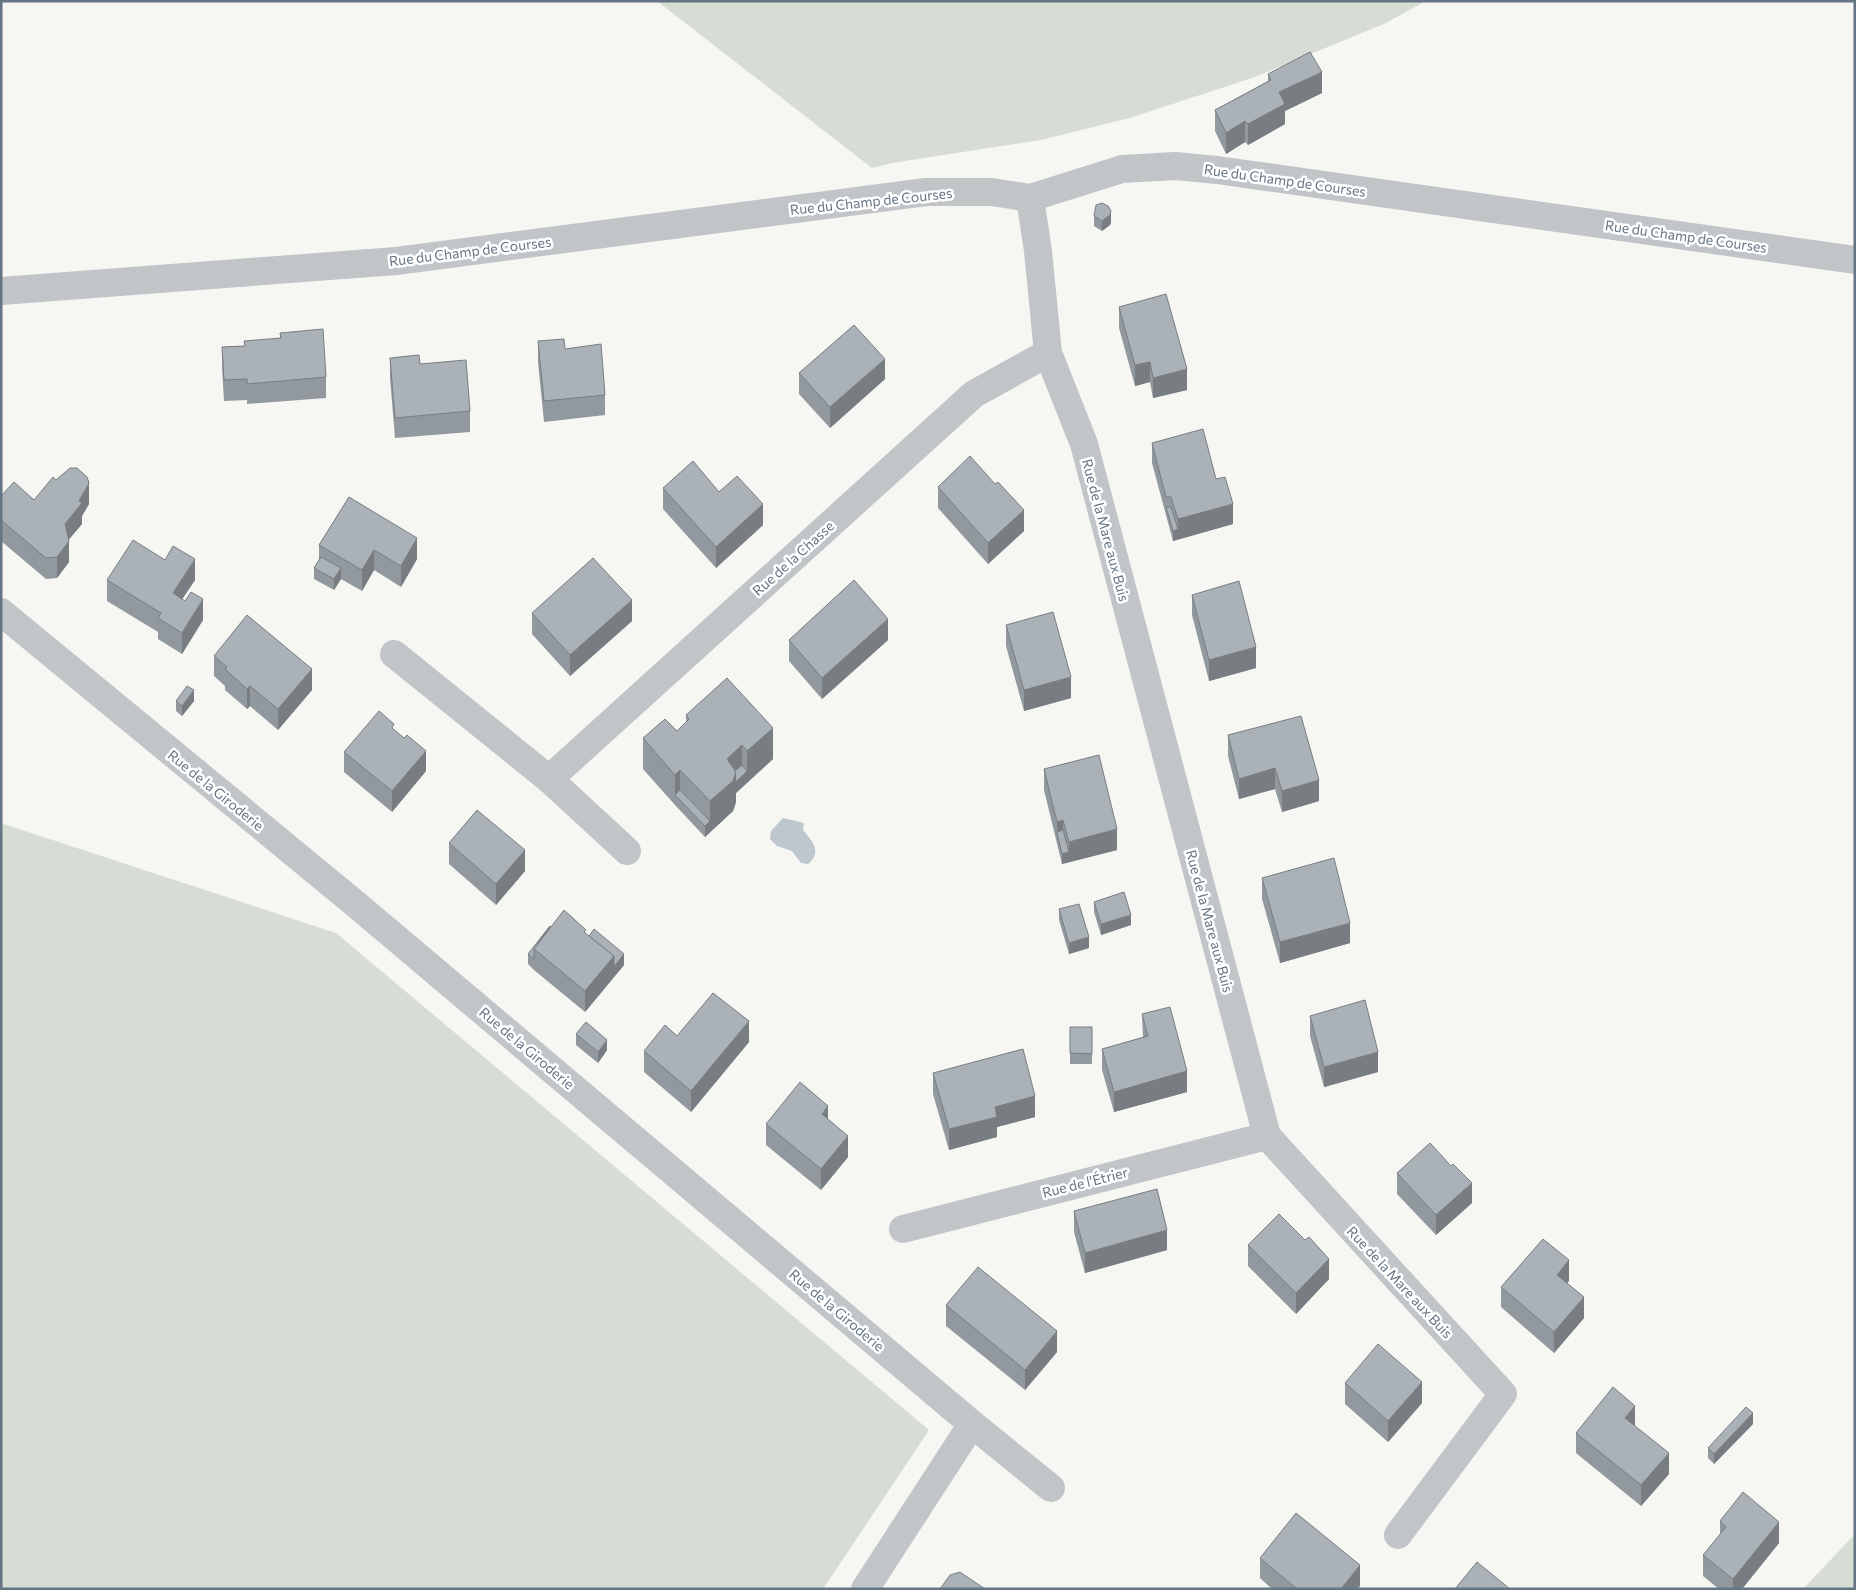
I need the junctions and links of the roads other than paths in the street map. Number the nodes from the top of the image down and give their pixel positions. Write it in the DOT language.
graph roads {
  1 [pos="1030,198"];
  2 [pos="1855,260"];
  3 [pos="1,291"];
  4 [pos="1048,353"];
  5 [pos="1,612"];
  6 [pos="394,654"];
  7 [pos="549,779"];
  8 [pos="627,850"];
  9 [pos="1267,1136"];
  10 [pos="903,1229"];
  11 [pos="972,1424"];
  12 [pos="1051,1488"];
  13 [pos="1398,1535"];
  14 [pos="865,1589"];
  1 -- 2 [label="street, Rue du Champ de Courses"];
  1 -- 3 [label="street, Rue du Champ de Courses"];
  1 -- 4 [label="street, Rue de la Mare aux Buis"];
  4 -- 7 [label="street, Rue de la Chasse"];
  4 -- 9 [label="street, Rue de la Mare aux Buis"];
  5 -- 11 [label="street, Rue de la Giroderie"];
  6 -- 7 [label="street"];
  7 -- 8 [label="street"];
  9 -- 10 [label="street, Rue de l'Étrier"];
  9 -- 13 [label="street, Rue de la Mare aux Buis"];
  11 -- 12 [label="street, Rue de la Giroderie"];
  11 -- 14 [label="street"];
}
